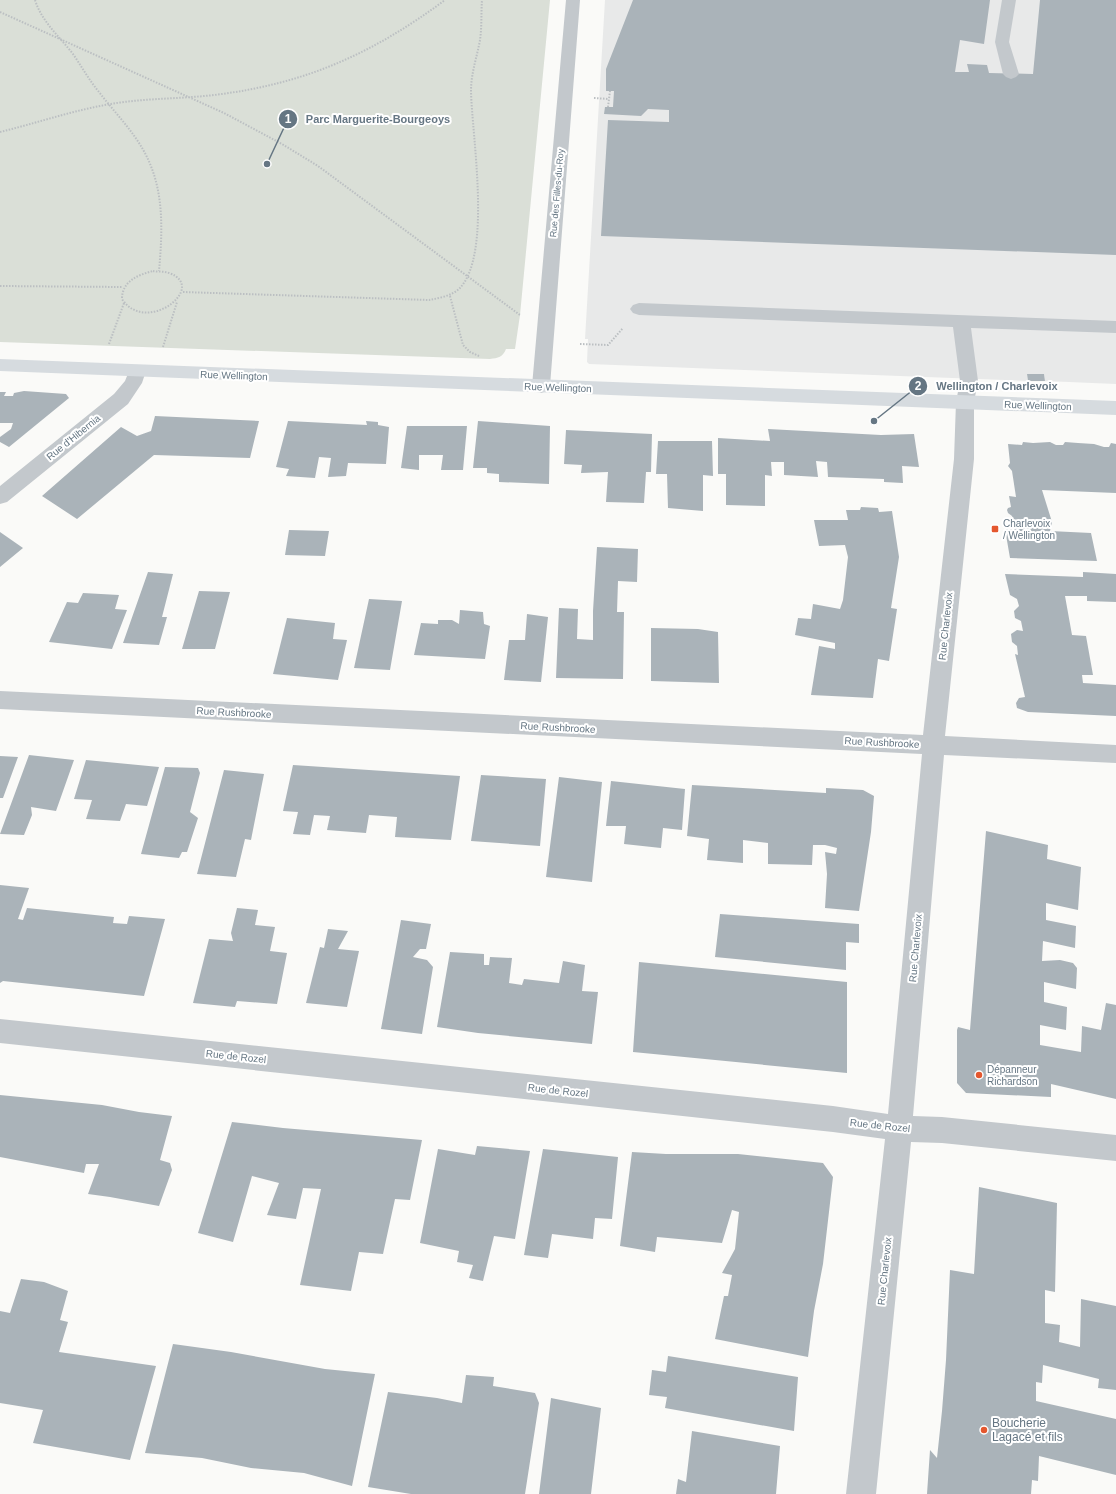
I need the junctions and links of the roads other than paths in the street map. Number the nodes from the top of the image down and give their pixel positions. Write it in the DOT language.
graph roads {
  1 [pos="573,0"];
  2 [pos="1009,0"];
  3 [pos="1011,74"];
  4 [pos="639,309"];
  5 [pos="961,321"];
  6 [pos="1116,327"];
  7 [pos="0,365"];
  8 [pos="137,371"];
  9 [pos="541,386"];
  10 [pos="965,402"];
  11 [pos="1116,408"];
  12 [pos="0,497"];
  13 [pos="0,700"];
  14 [pos="933,745"];
  15 [pos="1116,754"];
  16 [pos="0,1031"];
  17 [pos="899,1128"];
  18 [pos="1116,1148"];
  19 [pos="861,1494"];
  1 -- 9 [label="street, Rue des Filles-du-Roy"];
  2 -- 3 [label="street"];
  4 -- 5 [label="street"];
  5 -- 6 [label="street"];
  5 -- 10 [label="street, Rue Charlevoix"];
  7 -- 8 [label="main road, Rue Wellington"];
  8 -- 9 [label="main road, Rue Wellington"];
  8 -- 12 [label="street, Rue d'Hibernia"];
  9 -- 10 [label="main road, Rue Wellington"];
  10 -- 11 [label="main road, Rue Wellington"];
  10 -- 14 [label="street, Rue Charlevoix"];
  13 -- 14 [label="street, Rue Rushbrooke"];
  14 -- 15 [label="street, Rue Rushbrooke"];
  14 -- 17 [label="street, Rue Charlevoix"];
  16 -- 17 [label="street, Rue de Rozel"];
  17 -- 18 [label="street, Rue de Rozel"];
  17 -- 19 [label="street, Rue Charlevoix"];
}
